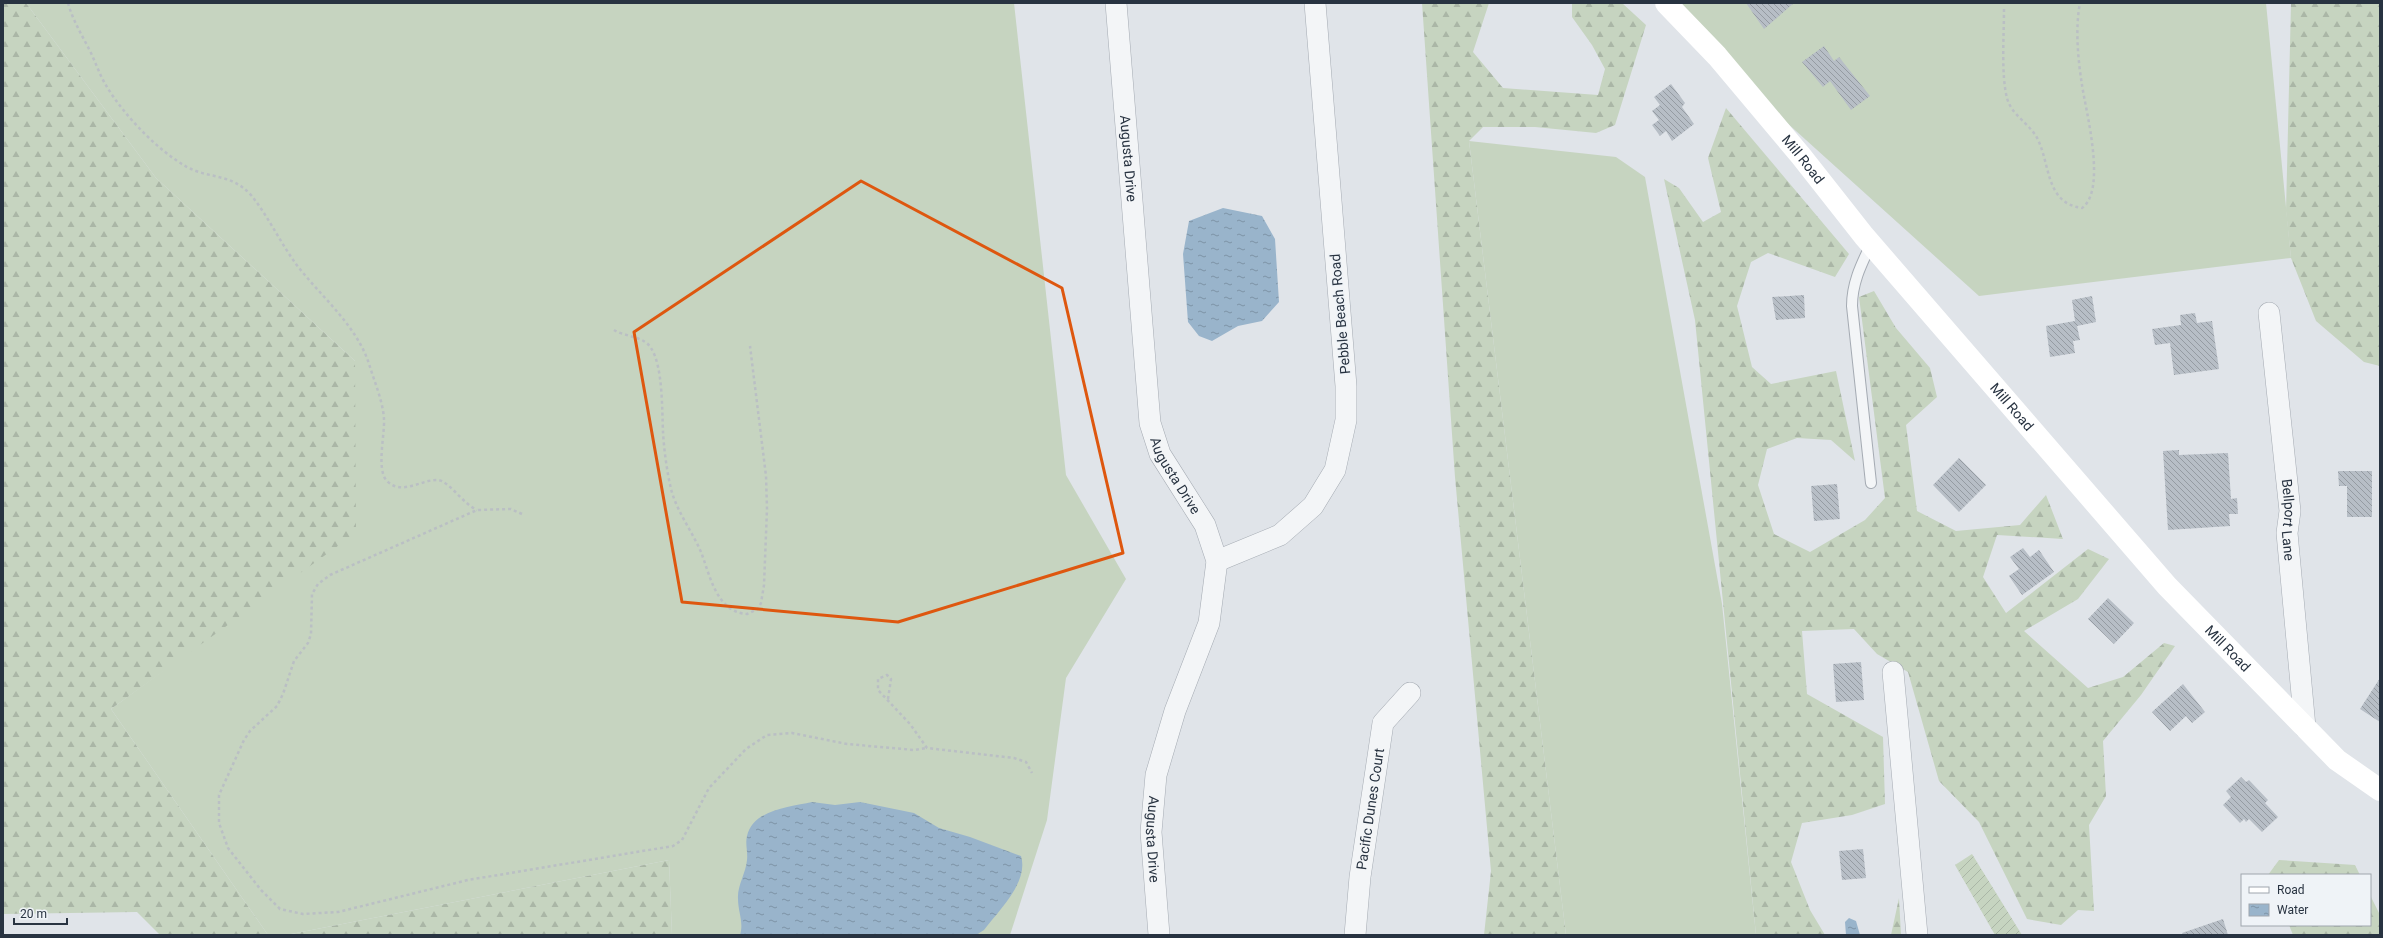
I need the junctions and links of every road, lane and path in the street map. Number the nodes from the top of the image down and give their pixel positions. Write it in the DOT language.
graph roads {
  1 [pos="68,3"];
  2 [pos="1116,3"];
  3 [pos="1315,3"];
  4 [pos="1666,3"];
  5 [pos="2080,3"];
  6 [pos="2004,9"];
  7 [pos="1871,244"];
  8 [pos="2270,313"];
  9 [pos="614,330"];
  10 [pos="750,346"];
  11 [pos="1871,483"];
  12 [pos="477,510"];
  13 [pos="522,514"];
  14 [pos="1217,561"];
  15 [pos="1893,672"];
  16 [pos="1410,693"];
  17 [pos="888,699"];
  18 [pos="2305,727"];
  19 [pos="927,748"];
  20 [pos="1032,773"];
  21 [pos="2380,790"];
  22 [pos="1158,935"];
  23 [pos="1355,935"];
  24 [pos="1916,935"];
  1 -- 12 [label="path"];
  2 -- 14 [label="street, Augusta Drive"];
  3 -- 14 [label="street, Pebble Beach Road"];
  4 -- 7 [label="main road, Mill Road"];
  5 -- 6 [label="path"];
  7 -- 11 [label="lane"];
  7 -- 18 [label="main road, Mill Road"];
  8 -- 18 [label="street, Bellport Lane"];
  9 -- 10 [label="path"];
  12 -- 13 [label="path"];
  12 -- 19 [label="path"];
  14 -- 22 [label="street, Augusta Drive"];
  15 -- 24 [label="street"];
  16 -- 23 [label="street, Pacific Dunes Court"];
  17 -- 17 [label="path"];
  17 -- 19 [label="path"];
  18 -- 21 [label="main road, Mill Road"];
  19 -- 20 [label="path"];
}
